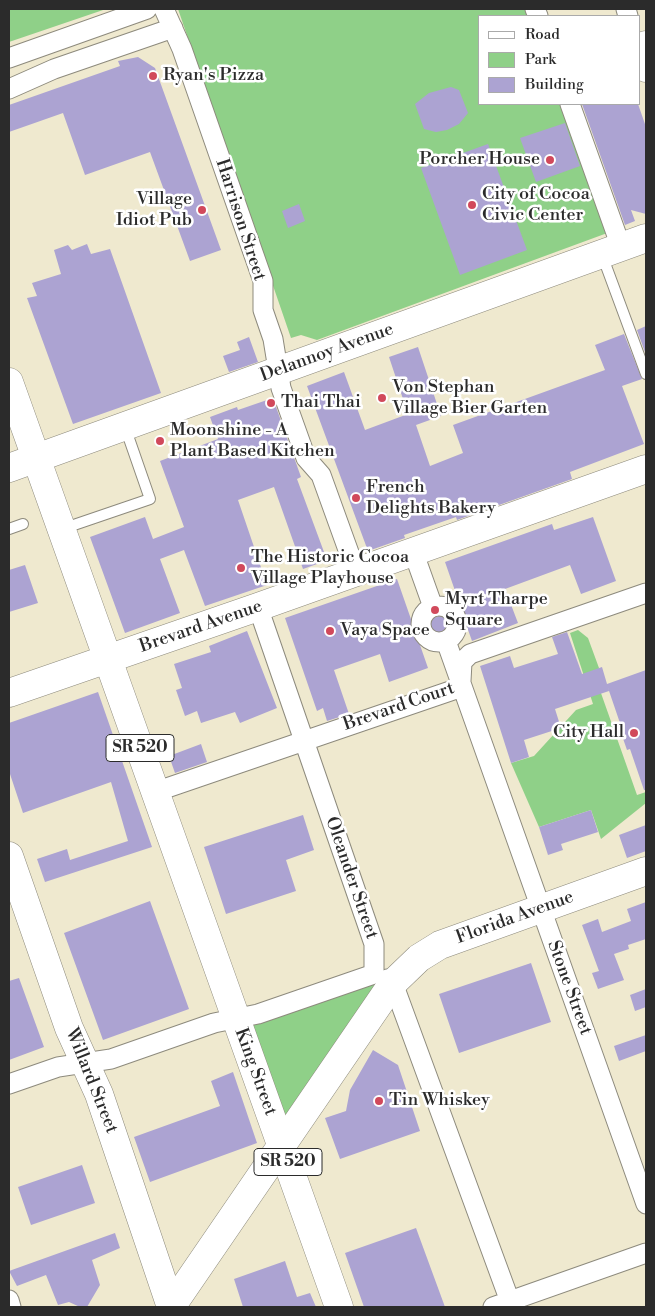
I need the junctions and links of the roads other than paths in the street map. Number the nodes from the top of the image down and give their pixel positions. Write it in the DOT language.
graph roads {
  1 [pos="147,9"];
  2 [pos="164,9"];
  3 [pos="173,28"];
  4 [pos="9,58"];
  5 [pos="9,89"];
  6 [pos="570,105"];
  7 [pos="646,238"];
  8 [pos="612,251"];
  9 [pos="278,371"];
  10 [pos="646,374"];
  11 [pos="9,382"];
  12 [pos="125,426"];
  13 [pos="36,458"];
  14 [pos="9,468"];
  15 [pos="646,469"];
  16 [pos="23,524"];
  17 [pos="9,529"];
  18 [pos="62,529"];
  19 [pos="414,551"];
  20 [pos="356,572"];
  21 [pos="646,593"];
  22 [pos="258,607"];
  23 [pos="433,607"];
  24 [pos="446,641"];
  25 [pos="108,658"];
  26 [pos="462,687"];
  27 [pos="9,693"];
  28 [pos="303,740"];
  29 [pos="155,792"];
  30 [pos="9,856"];
  31 [pos="646,871"];
  32 [pos="541,909"];
  33 [pos="384,978"];
  34 [pos="236,1017"];
  35 [pos="86,1064"];
  36 [pos="9,1084"];
  37 [pos="282,1146"];
  38 [pos="646,1204"];
  39 [pos="646,1253"];
  40 [pos="9,1300"];
  41 [pos="505,1305"];
  42 [pos="11,1307"];
  43 [pos="171,1307"];
  44 [pos="339,1307"];
  1 -- 4 [label="street"];
  2 -- 3 [label="street, Harrison Street"];
  3 -- 5 [label="street"];
  3 -- 9 [label="street, Harrison Street"];
  6 -- 8 [label="street"];
  7 -- 8 [label="street, Delannoy Avenue"];
  8 -- 9 [label="street, Delannoy Avenue"];
  8 -- 10 [label="lane"];
  9 -- 12 [label="street, Delannoy Avenue"];
  9 -- 20 [label="street, Harrison Street"];
  11 -- 13 [label="street, SR 520"];
  12 -- 13 [label="street, Delannoy Avenue"];
  12 -- 18 [label="lane"];
  13 -- 14 [label="street, Delannoy Avenue"];
  13 -- 18 [label="street, SR 520"];
  15 -- 19 [label="street, Brevard Avenue"];
  16 -- 17 [label="lane"];
  18 -- 25 [label="street, SR 520"];
  19 -- 20 [label="street, Brevard Avenue"];
  19 -- 23 [label="street"];
  20 -- 22 [label="street, Brevard Avenue"];
  21 -- 26 [label="street, Brevard Court"];
  22 -- 25 [label="street, Brevard Avenue"];
  22 -- 28 [label="street, Oleander Street"];
  23 -- 24 [label="street"];
  23 -- 24 [label="street"];
  24 -- 26 [label="street"];
  25 -- 27 [label="street, Brevard Avenue"];
  25 -- 29 [label="street, SR 520"];
  26 -- 28 [label="street, Brevard Court"];
  26 -- 32 [label="street, Stone Street"];
  28 -- 29 [label="street, Brevard Court"];
  28 -- 33 [label="street, Oleander Street"];
  29 -- 34 [label="street, King Street / SR 520"];
  30 -- 35 [label="street, Willard Street"];
  31 -- 32 [label="street, Florida Avenue"];
  32 -- 33 [label="street, Florida Avenue"];
  32 -- 38 [label="street, Stone Street"];
  33 -- 34 [label="street, Florida Avenue"];
  33 -- 37 [label="street"];
  33 -- 41 [label="street, Oleander Street"];
  34 -- 35 [label="street, Florida Avenue"];
  34 -- 37 [label="street, King Street / SR 520"];
  35 -- 36 [label="street, Florida Avenue"];
  35 -- 43 [label="street, Willard Street"];
  37 -- 43 [label="street"];
  37 -- 44 [label="street, King Street / SR 520"];
  39 -- 41 [label="street"];
  40 -- 42 [label="street"];
}
